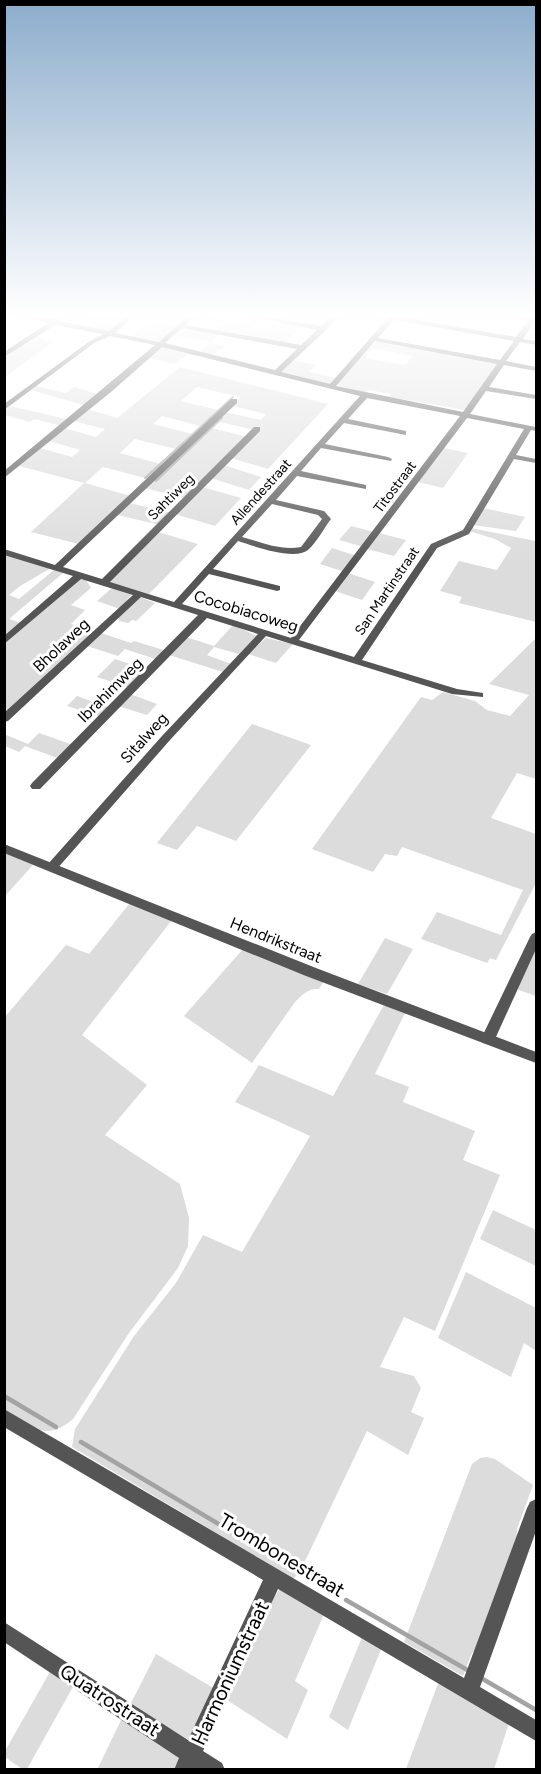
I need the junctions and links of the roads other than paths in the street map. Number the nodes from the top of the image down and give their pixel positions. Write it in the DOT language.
graph roads {
  1 [pos="16,399"];
  2 [pos="95,399"];
  3 [pos="362,399"];
  4 [pos="384,399"];
  5 [pos="476,399"];
  6 [pos="234,401"];
  7 [pos="4,408"];
  8 [pos="465,415"];
  9 [pos="343,420"];
  10 [pos="532,428"];
  11 [pos="257,429"];
  12 [pos="403,433"];
  13 [pos="321,446"];
  14 [pos="510,456"];
  15 [pos="388,459"];
  16 [pos="537,461"];
  17 [pos="296,473"];
  18 [pos="4,476"];
  19 [pos="363,487"];
  20 [pos="271,501"];
  21 [pos="237,538"];
  22 [pos="4,552"];
  23 [pos="57,568"];
  24 [pos="208,571"];
  25 [pos="80,575"];
  26 [pos="103,583"];
  27 [pos="277,588"];
  28 [pos="139,594"];
  29 [pos="176,605"];
  30 [pos="205,614"];
  31 [pos="264,633"];
  32 [pos="4,640"];
  33 [pos="293,642"];
  34 [pos="356,662"];
  35 [pos="479,695"];
  36 [pos="4,719"];
  37 [pos="36,786"];
  38 [pos="4,848"];
  39 [pos="52,867"];
  40 [pos="537,937"];
  41 [pos="488,1039"];
  42 [pos="537,1058"];
  43 [pos="4,1417"];
  44 [pos="537,1508"];
  45 [pos="275,1576"];
  46 [pos="4,1631"];
  47 [pos="470,1690"];
  48 [pos="537,1731"];
  49 [pos="188,1762"];
  50 [pos="215,1770"];
  1 -- 7 [label="street"];
  2 -- 18 [label="street"];
  3 -- 9 [label="street, Allendestraat"];
  4 -- 8 [label="street"];
  5 -- 8 [label="street, Titostraat"];
  6 -- 23 [label="street"];
  8 -- 10 [label="street"];
  8 -- 33 [label="street, Titostraat"];
  9 -- 12 [label="street"];
  9 -- 13 [label="street, Allendestraat"];
  10 -- 14 [label="street, San Martinstraat"];
  11 -- 26 [label="street, Sahtiweg"];
  13 -- 15 [label="street"];
  13 -- 17 [label="street, Allendestraat"];
  14 -- 16 [label="street"];
  14 -- 34 [label="street, San Martinstraat"];
  17 -- 19 [label="street"];
  17 -- 20 [label="street, Allendestraat"];
  20 -- 21 [label="street, Allendestraat"];
  20 -- 21 [label="street"];
  21 -- 24 [label="street, Allendestraat"];
  22 -- 23 [label="street, Cocobiacoweg"];
  23 -- 25 [label="street, Cocobiacoweg"];
  24 -- 27 [label="street"];
  24 -- 29 [label="street, Allendestraat"];
  25 -- 26 [label="street, Cocobiacoweg"];
  25 -- 32 [label="street"];
  26 -- 28 [label="street, Cocobiacoweg"];
  28 -- 29 [label="street, Cocobiacoweg"];
  28 -- 36 [label="street, Bholaweg"];
  29 -- 30 [label="street, Cocobiacoweg"];
  30 -- 31 [label="street, Cocobiacoweg"];
  30 -- 37 [label="street, Ibrahimweg"];
  31 -- 33 [label="street, Cocobiacoweg"];
  31 -- 39 [label="street, Sitalweg"];
  33 -- 34 [label="street, Cocobiacoweg"];
  34 -- 35 [label="street, Cocobiacoweg"];
  38 -- 39 [label="street, Hendrikstraat"];
  39 -- 41 [label="street, Hendrikstraat"];
  40 -- 41 [label="street"];
  41 -- 42 [label="street, Hendrikstraat"];
  43 -- 45 [label="street, Trombonestraat"];
  44 -- 47 [label="street"];
  45 -- 47 [label="street, Trombonestraat"];
  45 -- 49 [label="street, Harmoniumstraat"];
  46 -- 49 [label="street, Quatrostraat"];
  47 -- 48 [label="street, Trombonestraat"];
  49 -- 50 [label="street, Quatrostraat"];
}
